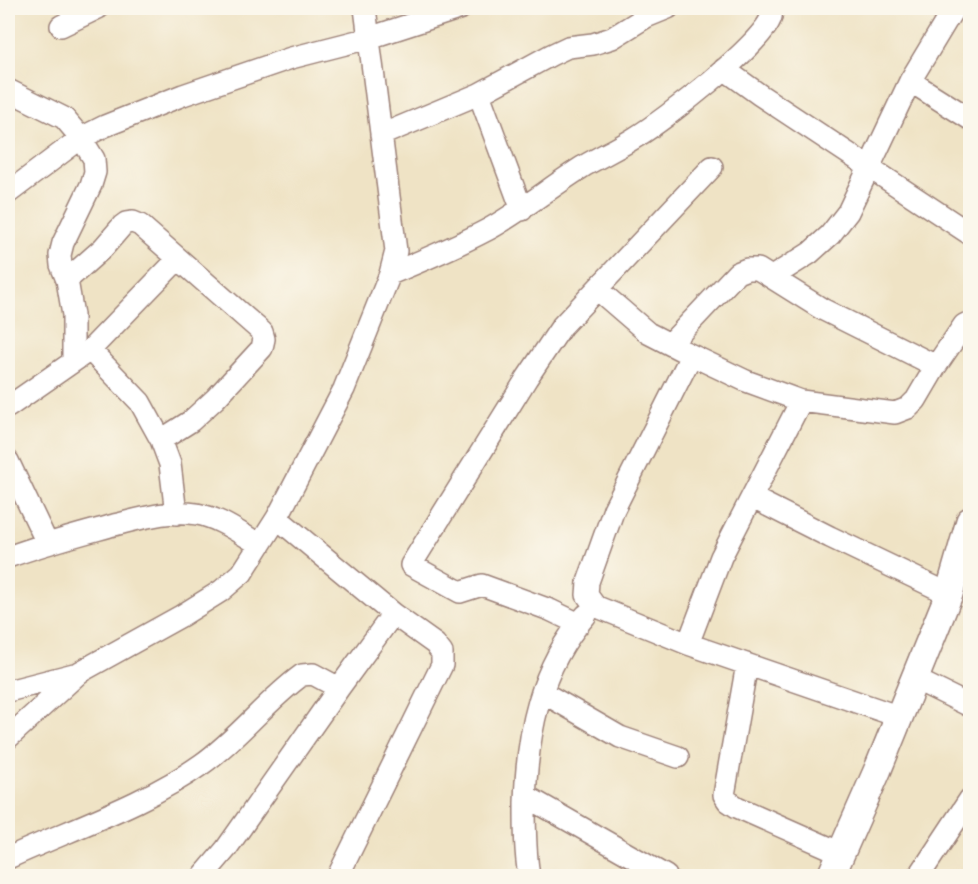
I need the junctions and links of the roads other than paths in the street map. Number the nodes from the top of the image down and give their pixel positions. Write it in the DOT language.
graph roads {
  1 [pos="98,8"];
  2 [pos="365,8"];
  3 [pos="461,8"];
  4 [pos="668,8"];
  5 [pos="771,8"];
  6 [pos="954,8"];
  7 [pos="61,26"];
  8 [pos="369,39"];
  9 [pos="724,69"];
  10 [pos="910,81"];
  11 [pos="8,90"];
  12 [pos="479,94"];
  13 [pos="970,119"];
  14 [pos="381,135"];
  15 [pos="81,138"];
  16 [pos="712,167"];
  17 [pos="869,167"];
  18 [pos="8,193"];
  19 [pos="522,210"];
  20 [pos="970,234"];
  21 [pos="178,259"];
  22 [pos="390,274"];
  23 [pos="772,277"];
  24 [pos="67,280"];
  25 [pos="597,289"];
  26 [pos="970,322"];
  27 [pos="670,344"];
  28 [pos="82,355"];
  29 [pos="692,356"];
  30 [pos="936,366"];
  31 [pos="801,401"];
  32 [pos="8,407"];
  33 [pos="161,440"];
  34 [pos="8,461"];
  35 [pos="753,498"];
  36 [pos="176,514"];
  37 [pos="277,518"];
  38 [pos="970,521"];
  39 [pos="47,543"];
  40 [pos="259,544"];
  41 [pos="8,557"];
  42 [pos="949,594"];
  43 [pos="595,606"];
  44 [pos="393,614"];
  45 [pos="579,624"];
  46 [pos="688,644"];
  47 [pos="747,664"];
  48 [pos="80,672"];
  49 [pos="915,679"];
  50 [pos="339,688"];
  51 [pos="8,691"];
  52 [pos="542,692"];
  53 [pos="970,706"];
  54 [pos="900,717"];
  55 [pos="8,738"];
  56 [pos="678,757"];
  57 [pos="526,796"];
  58 [pos="970,799"];
  59 [pos="8,858"];
  60 [pos="836,865"];
  61 [pos="533,874"];
  62 [pos="203,876"];
  63 [pos="338,876"];
  64 [pos="666,876"];
  65 [pos="919,876"];
  1 -- 7 [label="street"];
  2 -- 8 [label="street"];
  3 -- 8 [label="street"];
  4 -- 12 [label="street"];
  5 -- 9 [label="street"];
  6 -- 10 [label="street"];
  8 -- 14 [label="street"];
  8 -- 15 [label="street"];
  9 -- 17 [label="street"];
  9 -- 19 [label="street"];
  10 -- 13 [label="street"];
  10 -- 17 [label="street"];
  11 -- 15 [label="street"];
  12 -- 14 [label="street"];
  12 -- 19 [label="street"];
  14 -- 22 [label="street"];
  15 -- 18 [label="street"];
  15 -- 24 [label="street"];
  16 -- 25 [label="street"];
  17 -- 20 [label="street"];
  17 -- 23 [label="street"];
  19 -- 22 [label="street"];
  21 -- 24 [label="street"];
  21 -- 28 [label="street"];
  21 -- 33 [label="street"];
  22 -- 37 [label="street"];
  23 -- 27 [label="street"];
  23 -- 30 [label="street"];
  24 -- 28 [label="street"];
  25 -- 27 [label="street"];
  25 -- 45 [label="street"];
  26 -- 30 [label="street"];
  27 -- 29 [label="street"];
  28 -- 32 [label="street"];
  28 -- 33 [label="street"];
  29 -- 31 [label="street"];
  29 -- 43 [label="street"];
  30 -- 31 [label="street"];
  31 -- 35 [label="street"];
  33 -- 36 [label="street"];
  34 -- 39 [label="street"];
  35 -- 42 [label="street"];
  35 -- 46 [label="street"];
  36 -- 39 [label="street"];
  36 -- 40 [label="street"];
  37 -- 40 [label="street"];
  37 -- 44 [label="street"];
  38 -- 42 [label="street"];
  39 -- 41 [label="street"];
  40 -- 48 [label="street"];
  42 -- 49 [label="street"];
  43 -- 45 [label="street"];
  43 -- 46 [label="street"];
  44 -- 50 [label="street"];
  44 -- 63 [label="street"];
  45 -- 52 [label="street"];
  46 -- 47 [label="street"];
  47 -- 54 [label="street"];
  47 -- 60 [label="street"];
  48 -- 51 [label="street"];
  48 -- 55 [label="street"];
  49 -- 53 [label="street"];
  49 -- 54 [label="street"];
  50 -- 59 [label="street"];
  50 -- 62 [label="street"];
  52 -- 56 [label="street"];
  52 -- 57 [label="street"];
  54 -- 60 [label="street"];
  57 -- 61 [label="street"];
  57 -- 64 [label="street"];
  58 -- 65 [label="street"];
}
